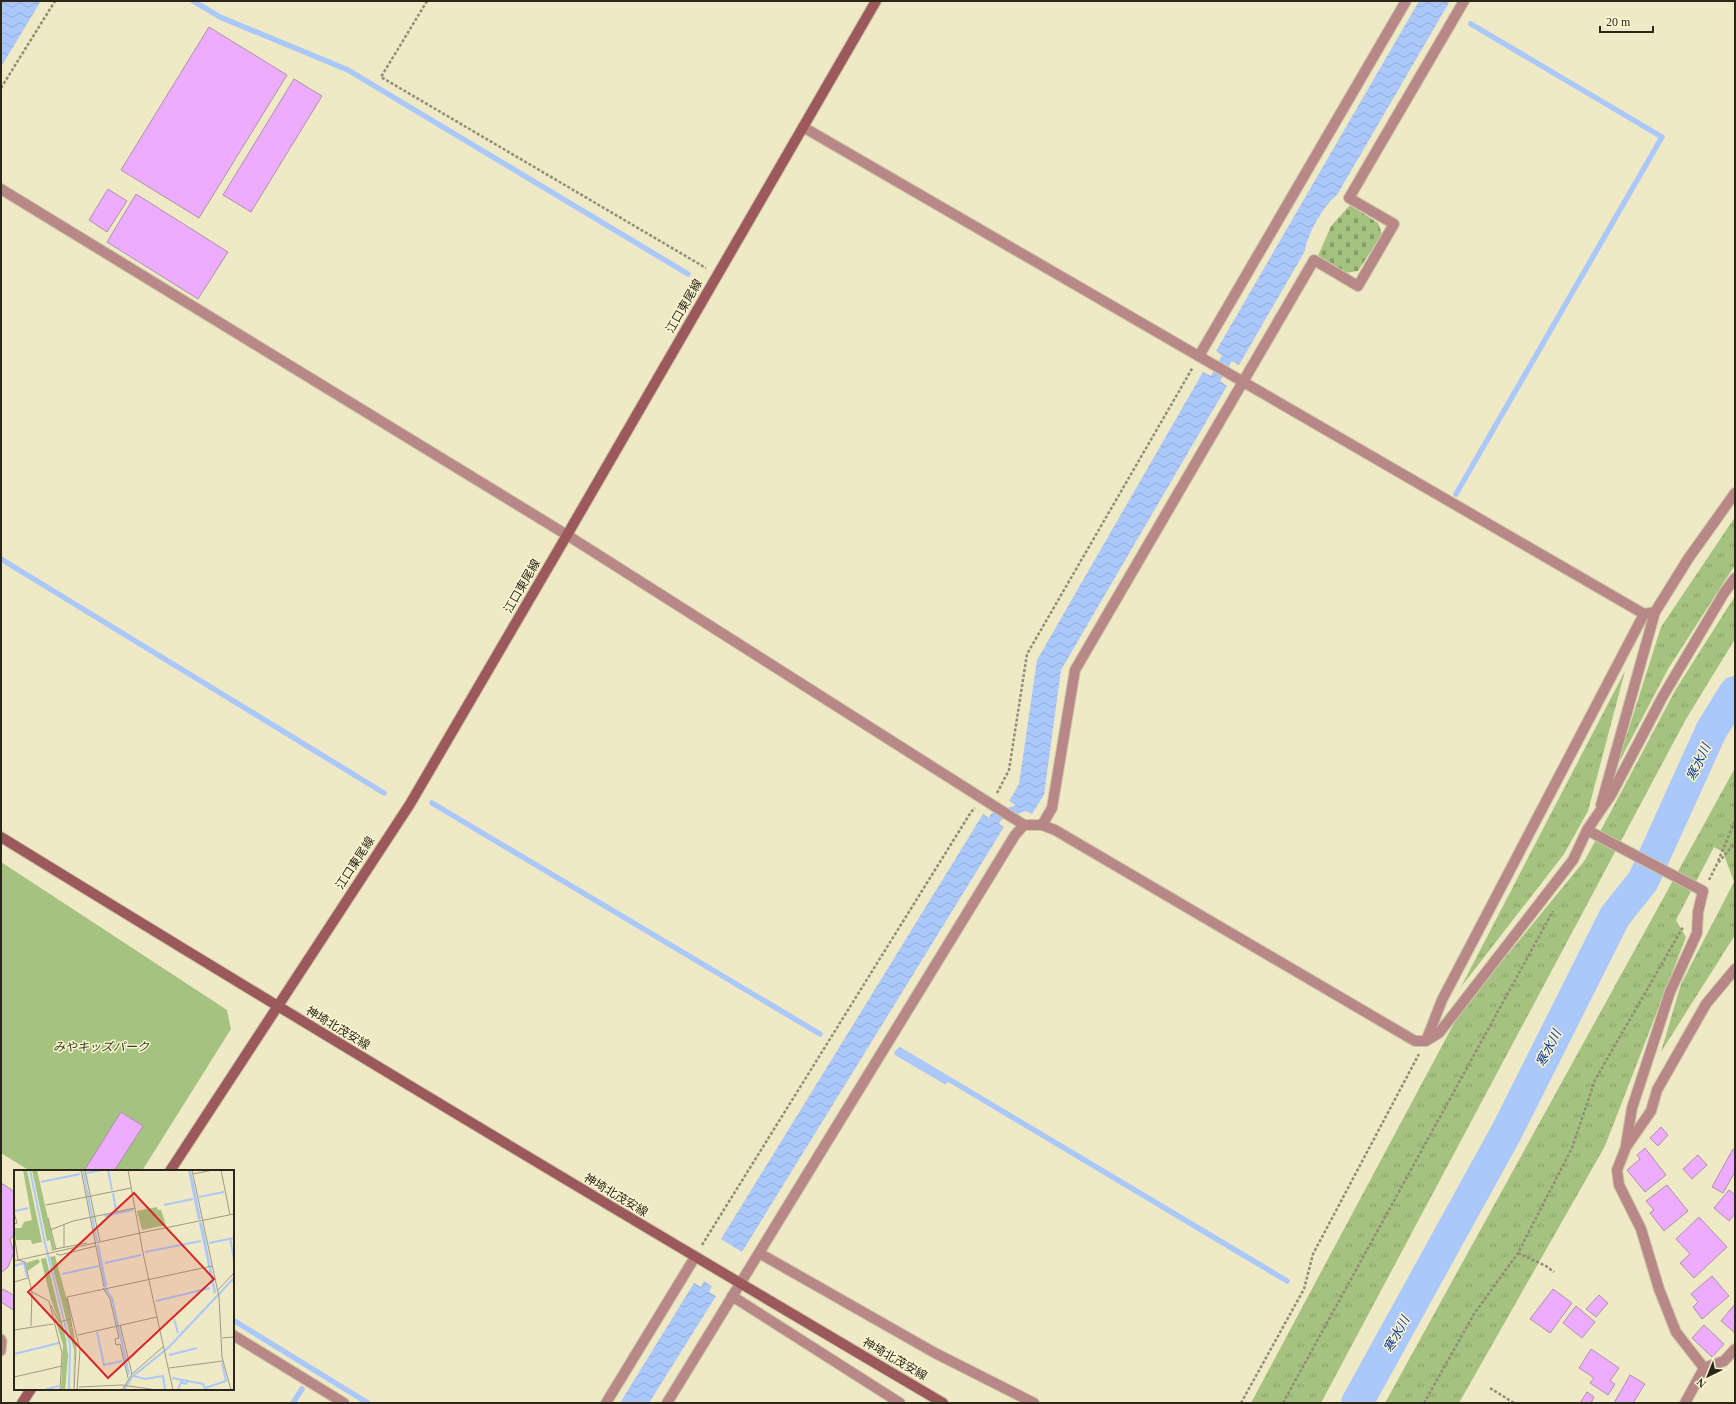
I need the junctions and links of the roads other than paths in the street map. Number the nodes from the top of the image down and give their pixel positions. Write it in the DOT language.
graph roads {
  1 [pos="876,1"];
  2 [pos="1406,1"];
  3 [pos="1464,1"];
  4 [pos="803,127"];
  5 [pos="1,189"];
  6 [pos="1199,356"];
  7 [pos="1243,382"];
  8 [pos="1735,493"];
  9 [pos="567,535"];
  10 [pos="1735,578"];
  11 [pos="1655,612"];
  12 [pos="1644,614"];
  13 [pos="1598,813"];
  14 [pos="1024,825"];
  15 [pos="1042,825"];
  16 [pos="1587,830"];
  17 [pos="1,837"];
  18 [pos="1735,969"];
  19 [pos="276,1006"];
  20 [pos="1426,1041"];
  21 [pos="1626,1147"];
  22 [pos="171,1170"];
  23 [pos="759,1253"];
  24 [pos="695,1257"];
  25 [pos="740,1284"];
  26 [pos="732,1296"];
  27 [pos="234,1336"];
  28 [pos="1,1339"];
  29 [pos="1735,1349"];
  30 [pos="1,1351"];
  31 [pos="1704,1368"];
  32 [pos="30,1390"];
  33 [pos="22,1403"];
  34 [pos="344,1403"];
  35 [pos="606,1403"];
  36 [pos="667,1403"];
  37 [pos="900,1403"];
  38 [pos="943,1403"];
  39 [pos="1034,1403"];
  40 [pos="1685,1403"];
  1 -- 4 [label="main road, 江口東尾線"];
  2 -- 6 [label="street"];
  3 -- 7 [label="street"];
  4 -- 6 [label="street"];
  4 -- 9 [label="main road, 江口東尾線"];
  5 -- 9 [label="street"];
  6 -- 7 [label="street"];
  7 -- 12 [label="street"];
  7 -- 15 [label="street"];
  8 -- 11 [label="street"];
  9 -- 14 [label="street"];
  9 -- 19 [label="main road, 江口東尾線"];
  10 -- 13 [label="street"];
  11 -- 12 [label="street"];
  11 -- 13 [label="street"];
  12 -- 20 [label="street"];
  13 -- 16 [label="street"];
  14 -- 15 [label="street"];
  14 -- 23 [label="street"];
  15 -- 20 [label="street"];
  16 -- 20 [label="street"];
  16 -- 21 [label="street"];
  17 -- 19 [label="main road, 神埼北茂安線"];
  18 -- 21 [label="street"];
  19 -- 22 [label="main road, 江口東尾線"];
  19 -- 24 [label="main road, 神埼北茂安線"];
  21 -- 31 [label="street"];
  23 -- 25 [label="street"];
  23 -- 39 [label="street"];
  24 -- 25 [label="main road, 神埼北茂安線"];
  24 -- 35 [label="street"];
  25 -- 26 [label="street"];
  25 -- 38 [label="main road, 神埼北茂安線"];
  26 -- 36 [label="street"];
  26 -- 37 [label="street"];
  27 -- 34 [label="street"];
  28 -- 30 [label="lane"];
  29 -- 31 [label="street"];
  31 -- 40 [label="street"];
  32 -- 33 [label="main road"];
}
